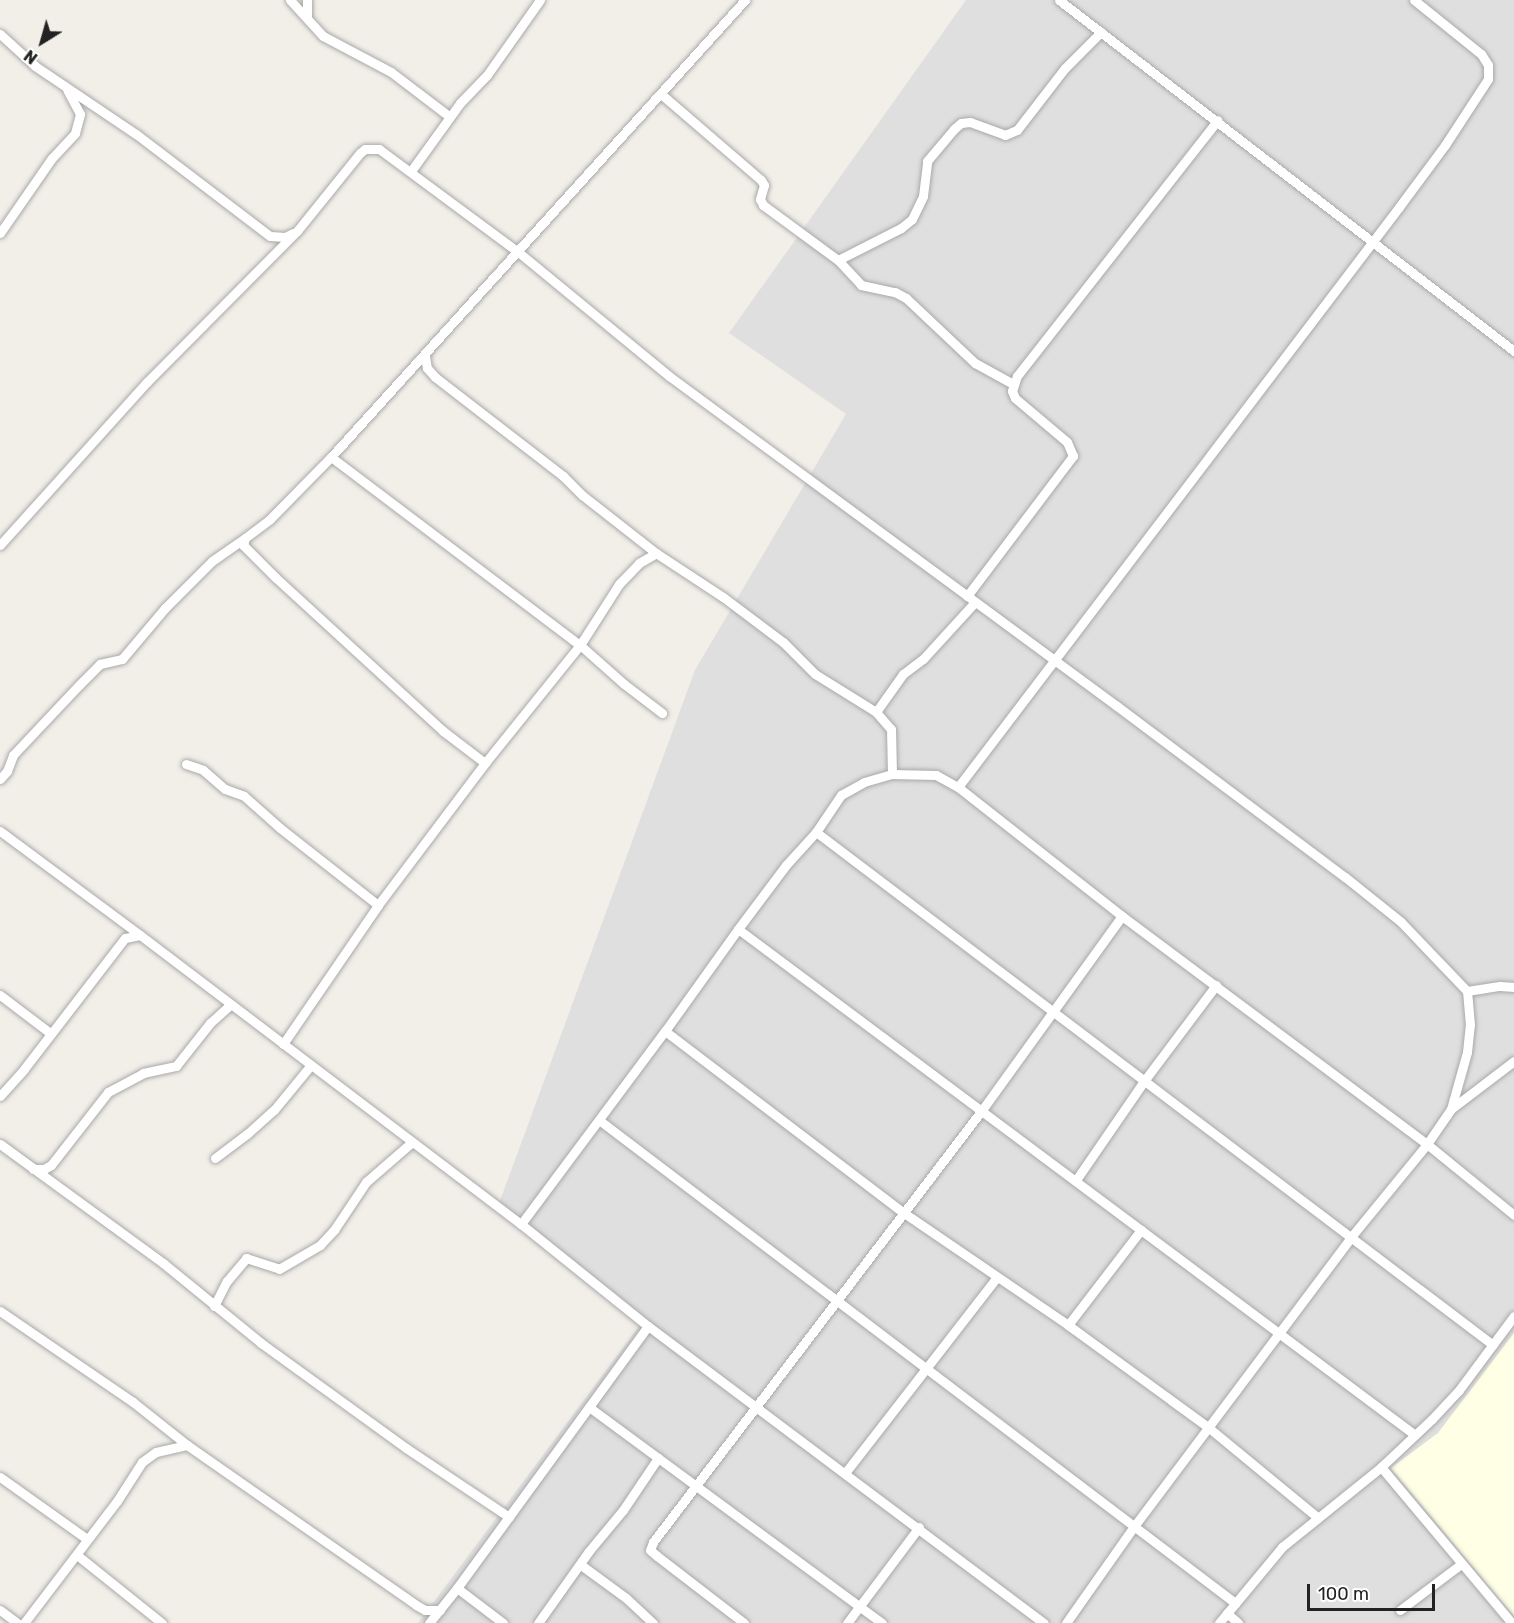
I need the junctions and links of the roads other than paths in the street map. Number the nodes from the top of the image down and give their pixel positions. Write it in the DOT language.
graph roads {
  1 [pos="290,0"];
  2 [pos="307,0"];
  3 [pos="540,0"];
  4 [pos="745,0"];
  5 [pos="1059,0"];
  6 [pos="1414,0"];
  7 [pos="307,17"];
  8 [pos="1101,32"];
  9 [pos="0,34"];
  10 [pos="66,89"];
  11 [pos="661,94"];
  12 [pos="450,117"];
  13 [pos="1218,120"];
  14 [pos="411,171"];
  15 [pos="297,231"];
  16 [pos="0,233"];
  17 [pos="1372,242"];
  18 [pos="517,251"];
  19 [pos="838,260"];
  20 [pos="1514,351"];
  21 [pos="425,356"];
  22 [pos="1013,384"];
  23 [pos="331,457"];
  24 [pos="244,538"];
  25 [pos="0,545"];
  26 [pos="656,554"];
  27 [pos="971,599"];
  28 [pos="580,645"];
  29 [pos="1056,661"];
  30 [pos="876,712"];
  31 [pos="662,713"];
  32 [pos="485,763"];
  33 [pos="186,764"];
  34 [pos="892,774"];
  35 [pos="0,779"];
  36 [pos="958,787"];
  37 [pos="0,831"];
  38 [pos="816,832"];
  39 [pos="378,905"];
  40 [pos="1122,916"];
  41 [pos="738,929"];
  42 [pos="140,935"];
  43 [pos="1216,985"];
  44 [pos="1514,987"];
  45 [pos="1467,991"];
  46 [pos="0,995"];
  47 [pos="230,1005"];
  48 [pos="1054,1011"];
  49 [pos="665,1031"];
  50 [pos="50,1033"];
  51 [pos="283,1044"];
  52 [pos="1514,1061"];
  53 [pos="311,1065"];
  54 [pos="1144,1081"];
  55 [pos="0,1096"];
  56 [pos="1451,1109"];
  57 [pos="982,1110"];
  58 [pos="599,1120"];
  59 [pos="412,1142"];
  60 [pos="0,1144"];
  61 [pos="1427,1144"];
  62 [pos="214,1158"];
  63 [pos="33,1169"];
  64 [pos="1076,1180"];
  65 [pos="904,1213"];
  66 [pos="1514,1215"];
  67 [pos="521,1224"];
  68 [pos="1141,1230"];
  69 [pos="1351,1237"];
  70 [pos="998,1277"];
  71 [pos="838,1300"];
  72 [pos="214,1306"];
  73 [pos="0,1311"];
  74 [pos="1514,1316"];
  75 [pos="1068,1325"];
  76 [pos="648,1326"];
  77 [pos="1280,1333"];
  78 [pos="1493,1345"];
  79 [pos="927,1369"];
  80 [pos="756,1406"];
  81 [pos="589,1407"];
  82 [pos="1209,1428"];
  83 [pos="1415,1435"];
  84 [pos="187,1445"];
  85 [pos="658,1458"];
  86 [pos="1381,1467"];
  87 [pos="845,1473"];
  88 [pos="0,1477"];
  89 [pos="695,1486"];
  90 [pos="509,1517"];
  91 [pos="1318,1518"];
  92 [pos="1134,1525"];
  93 [pos="919,1527"];
  94 [pos="87,1539"];
  95 [pos="77,1555"];
  96 [pos="1461,1564"];
  97 [pos="581,1565"];
  98 [pos="457,1588"];
  99 [pos="1235,1602"];
  100 [pos="860,1606"];
  101 [pos="0,1610"];
  102 [pos="440,1610"];
  103 [pos="1400,1610"];
  104 [pos="1227,1613"];
  105 [pos="17,1623"];
  106 [pos="24,1623"];
  107 [pos="162,1623"];
  108 [pos="429,1623"];
  109 [pos="503,1623"];
  110 [pos="538,1623"];
  111 [pos="653,1623"];
  112 [pos="744,1623"];
  113 [pos="847,1623"];
  114 [pos="882,1623"];
  115 [pos="1044,1623"];
  116 [pos="1066,1623"];
  117 [pos="1220,1623"];
  118 [pos="1238,1623"];
  119 [pos="1512,1623"];
  1 -- 7 [label="street"];
  2 -- 7 [label="street"];
  3 -- 12 [label="street"];
  4 -- 11 [label="street"];
  5 -- 8 [label="street"];
  6 -- 17 [label="street"];
  7 -- 12 [label="street"];
  8 -- 13 [label="street"];
  8 -- 19 [label="street"];
  9 -- 10 [label="street"];
  10 -- 15 [label="street"];
  10 -- 16 [label="street"];
  11 -- 18 [label="street"];
  11 -- 19 [label="street"];
  12 -- 14 [label="street"];
  13 -- 17 [label="street"];
  13 -- 22 [label="street"];
  14 -- 15 [label="street"];
  14 -- 18 [label="street"];
  15 -- 25 [label="street"];
  17 -- 20 [label="street"];
  17 -- 29 [label="street"];
  18 -- 21 [label="street"];
  18 -- 27 [label="street"];
  19 -- 22 [label="street"];
  21 -- 23 [label="street"];
  21 -- 26 [label="street"];
  22 -- 27 [label="street"];
  23 -- 24 [label="street"];
  23 -- 28 [label="street"];
  24 -- 32 [label="street"];
  24 -- 35 [label="street"];
  26 -- 28 [label="street"];
  26 -- 30 [label="street"];
  27 -- 29 [label="street"];
  27 -- 30 [label="street"];
  28 -- 31 [label="street"];
  28 -- 32 [label="street"];
  29 -- 36 [label="street"];
  29 -- 45 [label="street"];
  30 -- 34 [label="street"];
  32 -- 39 [label="street"];
  33 -- 39 [label="street"];
  34 -- 36 [label="street"];
  34 -- 38 [label="street"];
  36 -- 40 [label="street"];
  37 -- 42 [label="street"];
  38 -- 41 [label="street"];
  38 -- 48 [label="street"];
  39 -- 51 [label="street"];
  40 -- 43 [label="street"];
  40 -- 48 [label="street"];
  41 -- 49 [label="street"];
  41 -- 57 [label="street"];
  42 -- 47 [label="street"];
  42 -- 50 [label="street"];
  43 -- 54 [label="street"];
  43 -- 61 [label="street"];
  44 -- 45 [label="street"];
  45 -- 56 [label="street"];
  46 -- 50 [label="street"];
  47 -- 51 [label="street"];
  47 -- 63 [label="street"];
  48 -- 54 [label="street"];
  48 -- 57 [label="street"];
  49 -- 58 [label="street"];
  49 -- 65 [label="street"];
  50 -- 55 [label="street"];
  51 -- 53 [label="street"];
  52 -- 56 [label="street"];
  53 -- 59 [label="street"];
  53 -- 62 [label="street"];
  54 -- 64 [label="street"];
  54 -- 69 [label="street"];
  56 -- 61 [label="street"];
  57 -- 64 [label="street"];
  57 -- 65 [label="street"];
  58 -- 67 [label="street"];
  58 -- 71 [label="street"];
  59 -- 67 [label="street"];
  59 -- 72 [label="street"];
  60 -- 63 [label="street"];
  61 -- 66 [label="street"];
  61 -- 69 [label="street"];
  63 -- 72 [label="street"];
  64 -- 68 [label="street"];
  65 -- 70 [label="street"];
  65 -- 71 [label="street"];
  67 -- 76 [label="street"];
  68 -- 75 [label="street"];
  68 -- 77 [label="street"];
  69 -- 77 [label="street"];
  69 -- 78 [label="street"];
  70 -- 75 [label="street"];
  70 -- 79 [label="street"];
  71 -- 79 [label="street"];
  71 -- 80 [label="street"];
  72 -- 90 [label="street"];
  73 -- 84 [label="street"];
  74 -- 78 [label="street"];
  75 -- 82 [label="street"];
  76 -- 80 [label="street"];
  76 -- 81 [label="street"];
  77 -- 82 [label="street"];
  77 -- 83 [label="street"];
  78 -- 83 [label="street"];
  79 -- 87 [label="street"];
  79 -- 92 [label="street"];
  80 -- 87 [label="street"];
  80 -- 89 [label="street"];
  81 -- 85 [label="street"];
  81 -- 90 [label="street"];
  82 -- 91 [label="street"];
  82 -- 92 [label="street"];
  83 -- 86 [label="street"];
  84 -- 94 [label="street"];
  84 -- 102 [label="street"];
  85 -- 89 [label="street"];
  85 -- 97 [label="street"];
  86 -- 91 [label="street"];
  86 -- 96 [label="street"];
  87 -- 93 [label="street"];
  88 -- 94 [label="street"];
  89 -- 100 [label="street"];
  89 -- 112 [label="street"];
  90 -- 98 [label="street"];
  91 -- 99 [label="street"];
  92 -- 99 [label="street"];
  92 -- 116 [label="street"];
  93 -- 100 [label="street"];
  93 -- 115 [label="street"];
  94 -- 95 [label="street"];
  95 -- 106 [label="street"];
  95 -- 107 [label="street"];
  96 -- 103 [label="street"];
  96 -- 119 [label="street"];
  97 -- 110 [label="street"];
  97 -- 111 [label="street"];
  98 -- 102 [label="street"];
  98 -- 109 [label="street"];
  99 -- 104 [label="street"];
  100 -- 113 [label="street"];
  100 -- 114 [label="street"];
  101 -- 105 [label="street"];
  102 -- 108 [label="street"];
  104 -- 117 [label="street"];
  104 -- 118 [label="street"];
}
